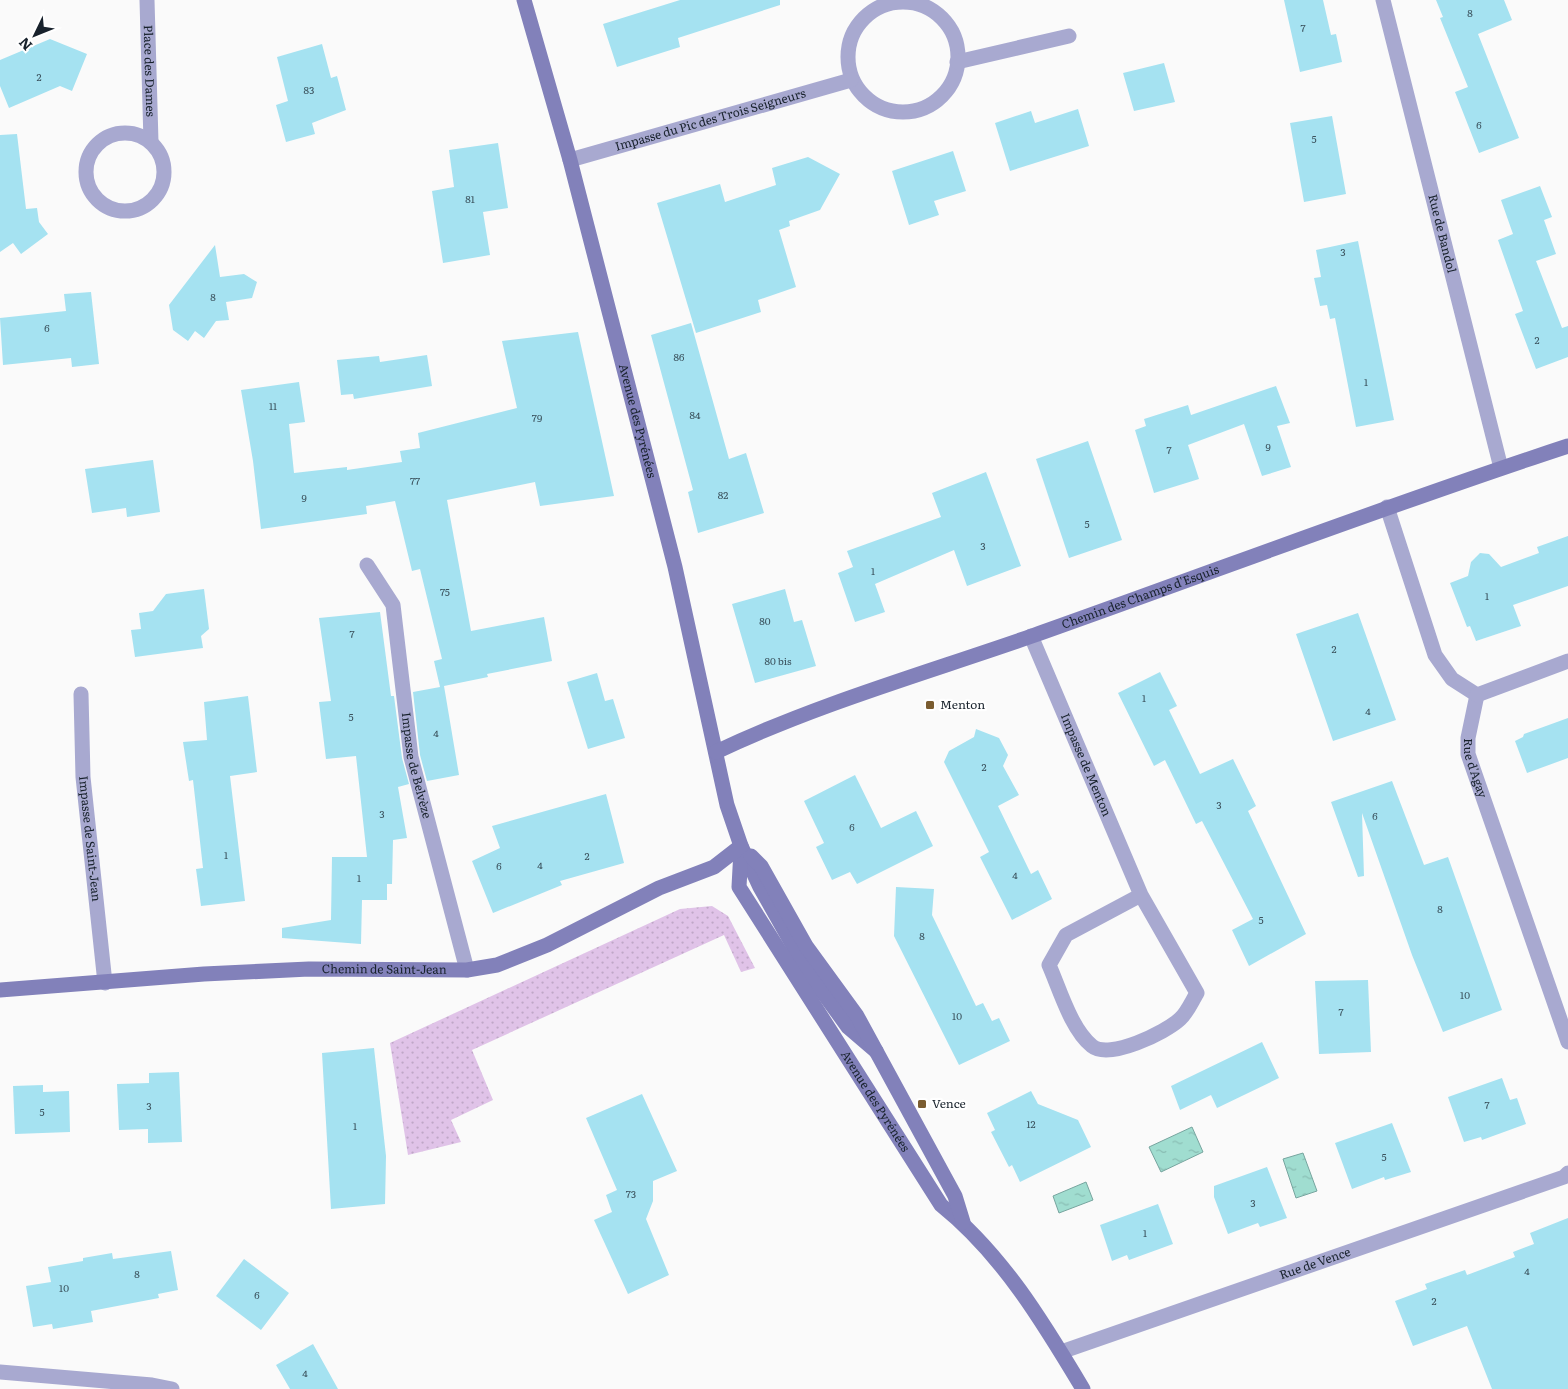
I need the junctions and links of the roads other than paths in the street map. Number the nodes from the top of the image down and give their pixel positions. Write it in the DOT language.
graph roads {
  1 [pos="147,0"];
  2 [pos="524,0"];
  3 [pos="1383,0"];
  4 [pos="1070,36"];
  5 [pos="958,62"];
  6 [pos="851,80"];
  7 [pos="151,142"];
  8 [pos="570,160"];
  9 [pos="1568,446"];
  10 [pos="1502,468"];
  11 [pos="1387,507"];
  12 [pos="367,565"];
  13 [pos="1031,636"];
  14 [pos="1568,661"];
  15 [pos="81,694"];
  16 [pos="1477,695"];
  17 [pos="716,752"];
  18 [pos="741,846"];
  19 [pos="1140,895"];
  20 [pos="466,970"];
  21 [pos="801,973"];
  22 [pos="105,983"];
  23 [pos="0,990"];
  24 [pos="1568,1042"];
  25 [pos="876,1051"];
  26 [pos="1568,1173"];
  27 [pos="963,1222"];
  28 [pos="1061,1352"];
  29 [pos="0,1372"];
  30 [pos="172,1389"];
  31 [pos="1083,1389"];
  1 -- 7 [label="street, Place des Dames"];
  2 -- 8 [label="main road, Avenue des Pyrénées"];
  3 -- 10 [label="street, Rue de Bandol"];
  4 -- 5 [label="street"];
  5 -- 6 [label="street"];
  5 -- 6 [label="street"];
  6 -- 8 [label="street, Impasse du Pic des Trois Seigneurs"];
  7 -- 7 [label="street, Place des Dames"];
  8 -- 17 [label="main road, Avenue des Pyrénées"];
  9 -- 10 [label="main road, Chemin des Champs d'Esquis"];
  10 -- 11 [label="main road, Chemin des Champs d'Esquis"];
  11 -- 13 [label="main road, Chemin des Champs d'Esquis"];
  11 -- 16 [label="street"];
  12 -- 20 [label="street, Impasse de Belvèze"];
  13 -- 17 [label="main road, Chemin des Champs d'Esquis"];
  13 -- 19 [label="street, Impasse de Menton"];
  14 -- 16 [label="street"];
  15 -- 22 [label="street, Impasse de Saint-Jean"];
  16 -- 24 [label="street, Rue d'Agay"];
  17 -- 18 [label="main road, Avenue des Pyrénées"];
  18 -- 20 [label="main road, Chemin de Saint-Jean"];
  18 -- 21 [label="main road, Avenue des Pyrénées"];
  18 -- 25 [label="main road, Avenue des Pyrénées"];
  19 -- 19 [label="street, Impasse de Menton"];
  20 -- 22 [label="main road, Chemin de Saint-Jean"];
  21 -- 25 [label="main road, Avenue des Pyrénées"];
  21 -- 27 [label="main road, Avenue des Pyrénées"];
  22 -- 23 [label="main road, Chemin de Saint-Jean"];
  25 -- 27 [label="main road, Avenue des Pyrénées"];
  26 -- 28 [label="street, Rue de Vence"];
  27 -- 28 [label="main road, Avenue des Pyrénées"];
  28 -- 31 [label="main road, Avenue des Pyrénées"];
  29 -- 30 [label="street"];
}
